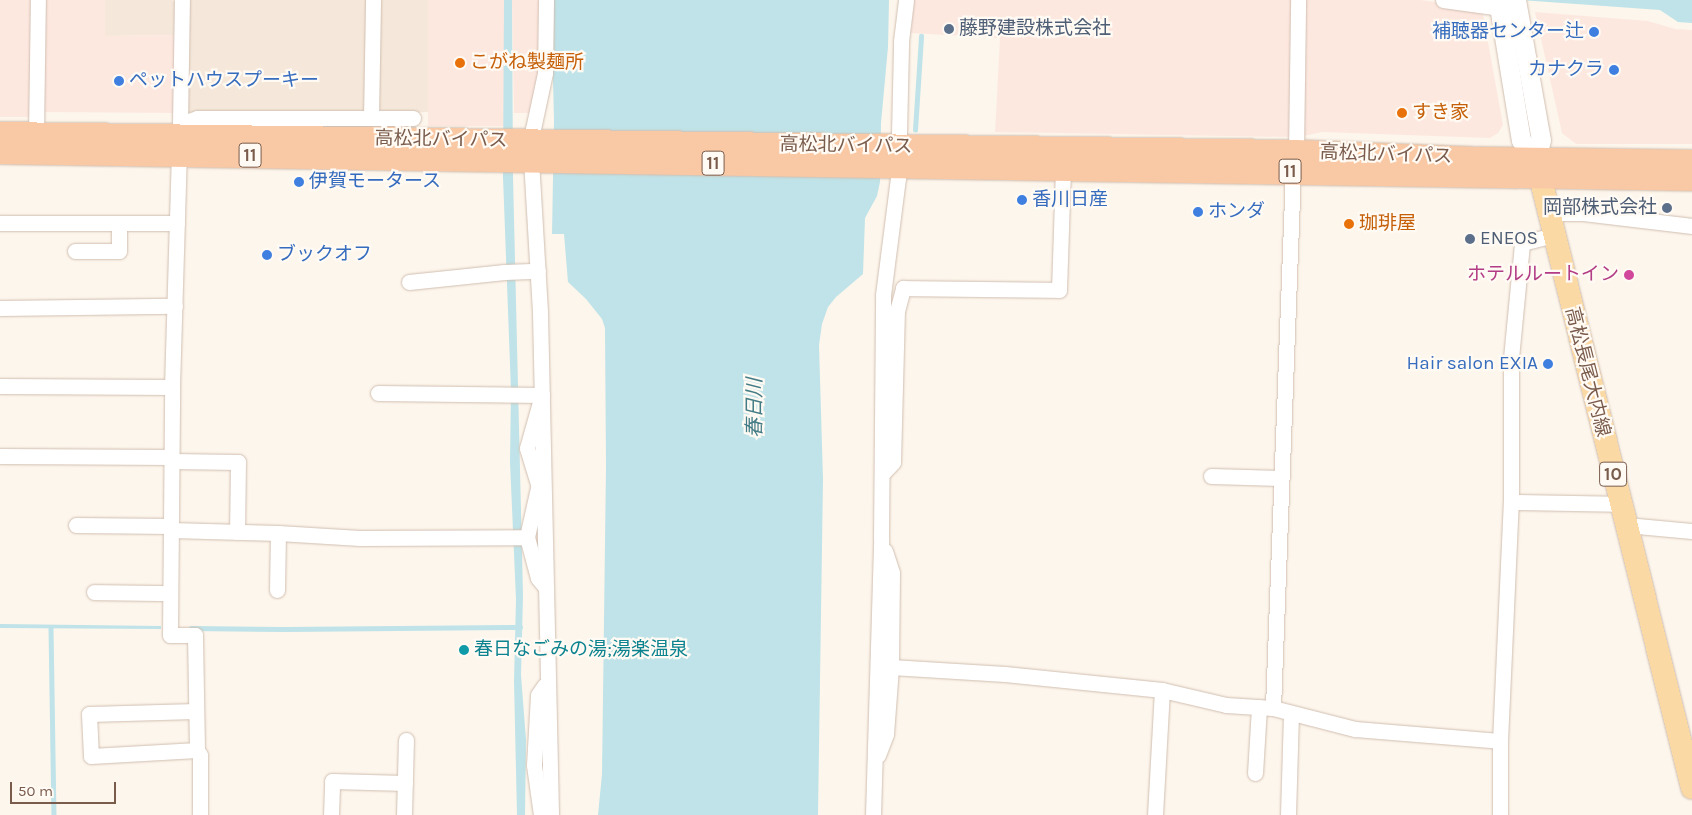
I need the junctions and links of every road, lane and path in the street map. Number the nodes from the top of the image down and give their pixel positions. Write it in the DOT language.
graph roads {
  1 [pos="38,0"];
  2 [pos="182,0"];
  3 [pos="373,0"];
  4 [pos="546,0"];
  5 [pos="906,0"];
  6 [pos="1298,0"];
  7 [pos="1443,0"];
  8 [pos="1498,3"];
  9 [pos="1517,4"];
  10 [pos="371,118"];
  11 [pos="413,118"];
  12 [pos="0,134"];
  13 [pos="36,135"];
  14 [pos="180,138"];
  15 [pos="522,151"];
  16 [pos="0,152"];
  17 [pos="893,157"];
  18 [pos="1015,159"];
  19 [pos="1294,162"];
  20 [pos="1692,162"];
  21 [pos="1538,168"];
  22 [pos="1063,171"];
  23 [pos="1692,179"];
  24 [pos="1548,213"];
  25 [pos="0,222"];
  26 [pos="118,222"];
  27 [pos="176,222"];
  28 [pos="1692,226"];
  29 [pos="1554,235"];
  30 [pos="75,251"];
  31 [pos="538,271"];
  32 [pos="409,282"];
  33 [pos="175,306"];
  34 [pos="0,308"];
  35 [pos="0,386"];
  36 [pos="172,387"];
  37 [pos="378,392"];
  38 [pos="542,395"];
  39 [pos="0,456"];
  40 [pos="172,459"];
  41 [pos="882,474"];
  42 [pos="1211,476"];
  43 [pos="1281,478"];
  44 [pos="542,487"];
  45 [pos="1511,502"];
  46 [pos="1623,514"];
  47 [pos="76,525"];
  48 [pos="171,528"];
  49 [pos="1692,531"];
  50 [pos="237,532"];
  51 [pos="278,533"];
  52 [pos="527,537"];
  53 [pos="881,538"];
  54 [pos="546,589"];
  55 [pos="277,590"];
  56 [pos="94,592"];
  57 [pos="169,593"];
  58 [pos="891,667"];
  59 [pos="547,681"];
  60 [pos="1162,690"];
  61 [pos="1266,708"];
  62 [pos="196,711"];
  63 [pos="1291,713"];
  64 [pos="406,740"];
  65 [pos="1500,741"];
  66 [pos="197,750"];
  67 [pos="874,763"];
  68 [pos="1255,773"];
  69 [pos="405,782"];
  70 [pos="1692,788"];
  71 [pos="200,815"];
  72 [pos="331,815"];
  73 [pos="404,815"];
  74 [pos="541,815"];
  75 [pos="551,815"];
  76 [pos="873,815"];
  77 [pos="1155,815"];
  78 [pos="1288,815"];
  79 [pos="1500,815"];
  1 -- 13 [label="street"];
  2 -- 14 [label="street"];
  3 -- 10 [label="street"];
  4 -- 15 [label="street"];
  5 -- 17 [label="street"];
  6 -- 19 [label="street"];
  7 -- 8 [label="street"];
  8 -- 9 [label="street"];
  8 -- 21 [label="street"];
  9 -- 21 [label="street"];
  10 -- 11 [label="street"];
  10 -- 14 [label="street"];
  12 -- 13 [label="highway, 高松北バイパス / 11"];
  13 -- 14 [label="highway, 高松北バイパス / 11"];
  14 -- 15 [label="highway, 高松北バイパス / 11"];
  14 -- 16 [label="highway, 高松北バイパス / 11"];
  14 -- 27 [label="street"];
  15 -- 17 [label="highway, 高松北バイパス / 11"];
  15 -- 31 [label="street"];
  17 -- 18 [label="highway, 高松北バイパス / 11"];
  17 -- 41 [label="street"];
  18 -- 19 [label="highway, 高松北バイパス / 11"];
  18 -- 22 [label="highway, 高松北バイパス / 11"];
  19 -- 21 [label="highway, 高松北バイパス / 11"];
  19 -- 22 [label="highway, 高松北バイパス / 11"];
  19 -- 43 [label="street"];
  20 -- 21 [label="highway, 高松北バイパス / 11"];
  21 -- 23 [label="highway, 高松北バイパス / 11"];
  21 -- 24 [label="main road, 高松長尾大内線 / 10"];
  22 -- 41 [label="street"];
  24 -- 28 [label="street"];
  24 -- 29 [label="main road, 高松長尾大内線 / 10"];
  25 -- 26 [label="street"];
  26 -- 27 [label="street"];
  26 -- 30 [label="street"];
  27 -- 33 [label="street"];
  29 -- 45 [label="street"];
  29 -- 46 [label="main road, 高松長尾大内線 / 10"];
  31 -- 32 [label="street"];
  31 -- 38 [label="street"];
  33 -- 34 [label="street"];
  33 -- 36 [label="street"];
  35 -- 36 [label="street"];
  36 -- 40 [label="street"];
  37 -- 38 [label="street"];
  38 -- 44 [label="street"];
  39 -- 40 [label="street"];
  40 -- 48 [label="street"];
  40 -- 50 [label="street"];
  41 -- 53 [label="street"];
  42 -- 43 [label="street"];
  43 -- 61 [label="street"];
  44 -- 52 [label="street"];
  44 -- 54 [label="street"];
  45 -- 46 [label="street"];
  45 -- 65 [label="street"];
  46 -- 49 [label="street"];
  46 -- 70 [label="main road, 高松長尾大内線 / 10"];
  47 -- 48 [label="street"];
  48 -- 50 [label="street"];
  48 -- 57 [label="street"];
  50 -- 51 [label="street"];
  51 -- 52 [label="street"];
  51 -- 55 [label="street"];
  52 -- 54 [label="street"];
  53 -- 58 [label="street"];
  53 -- 67 [label="street"];
  54 -- 59 [label="street"];
  56 -- 57 [label="street"];
  57 -- 62 [label="street"];
  58 -- 60 [label="street"];
  58 -- 67 [label="street"];
  59 -- 74 [label="street"];
  59 -- 75 [label="street"];
  60 -- 61 [label="street"];
  60 -- 77 [label="street"];
  61 -- 63 [label="street"];
  61 -- 68 [label="street"];
  62 -- 66 [label="street"];
  62 -- 66 [label="street"];
  63 -- 65 [label="street"];
  63 -- 78 [label="street"];
  64 -- 69 [label="street"];
  65 -- 79 [label="street"];
  66 -- 71 [label="street"];
  67 -- 76 [label="street"];
  69 -- 72 [label="street"];
  69 -- 73 [label="street"];
}
